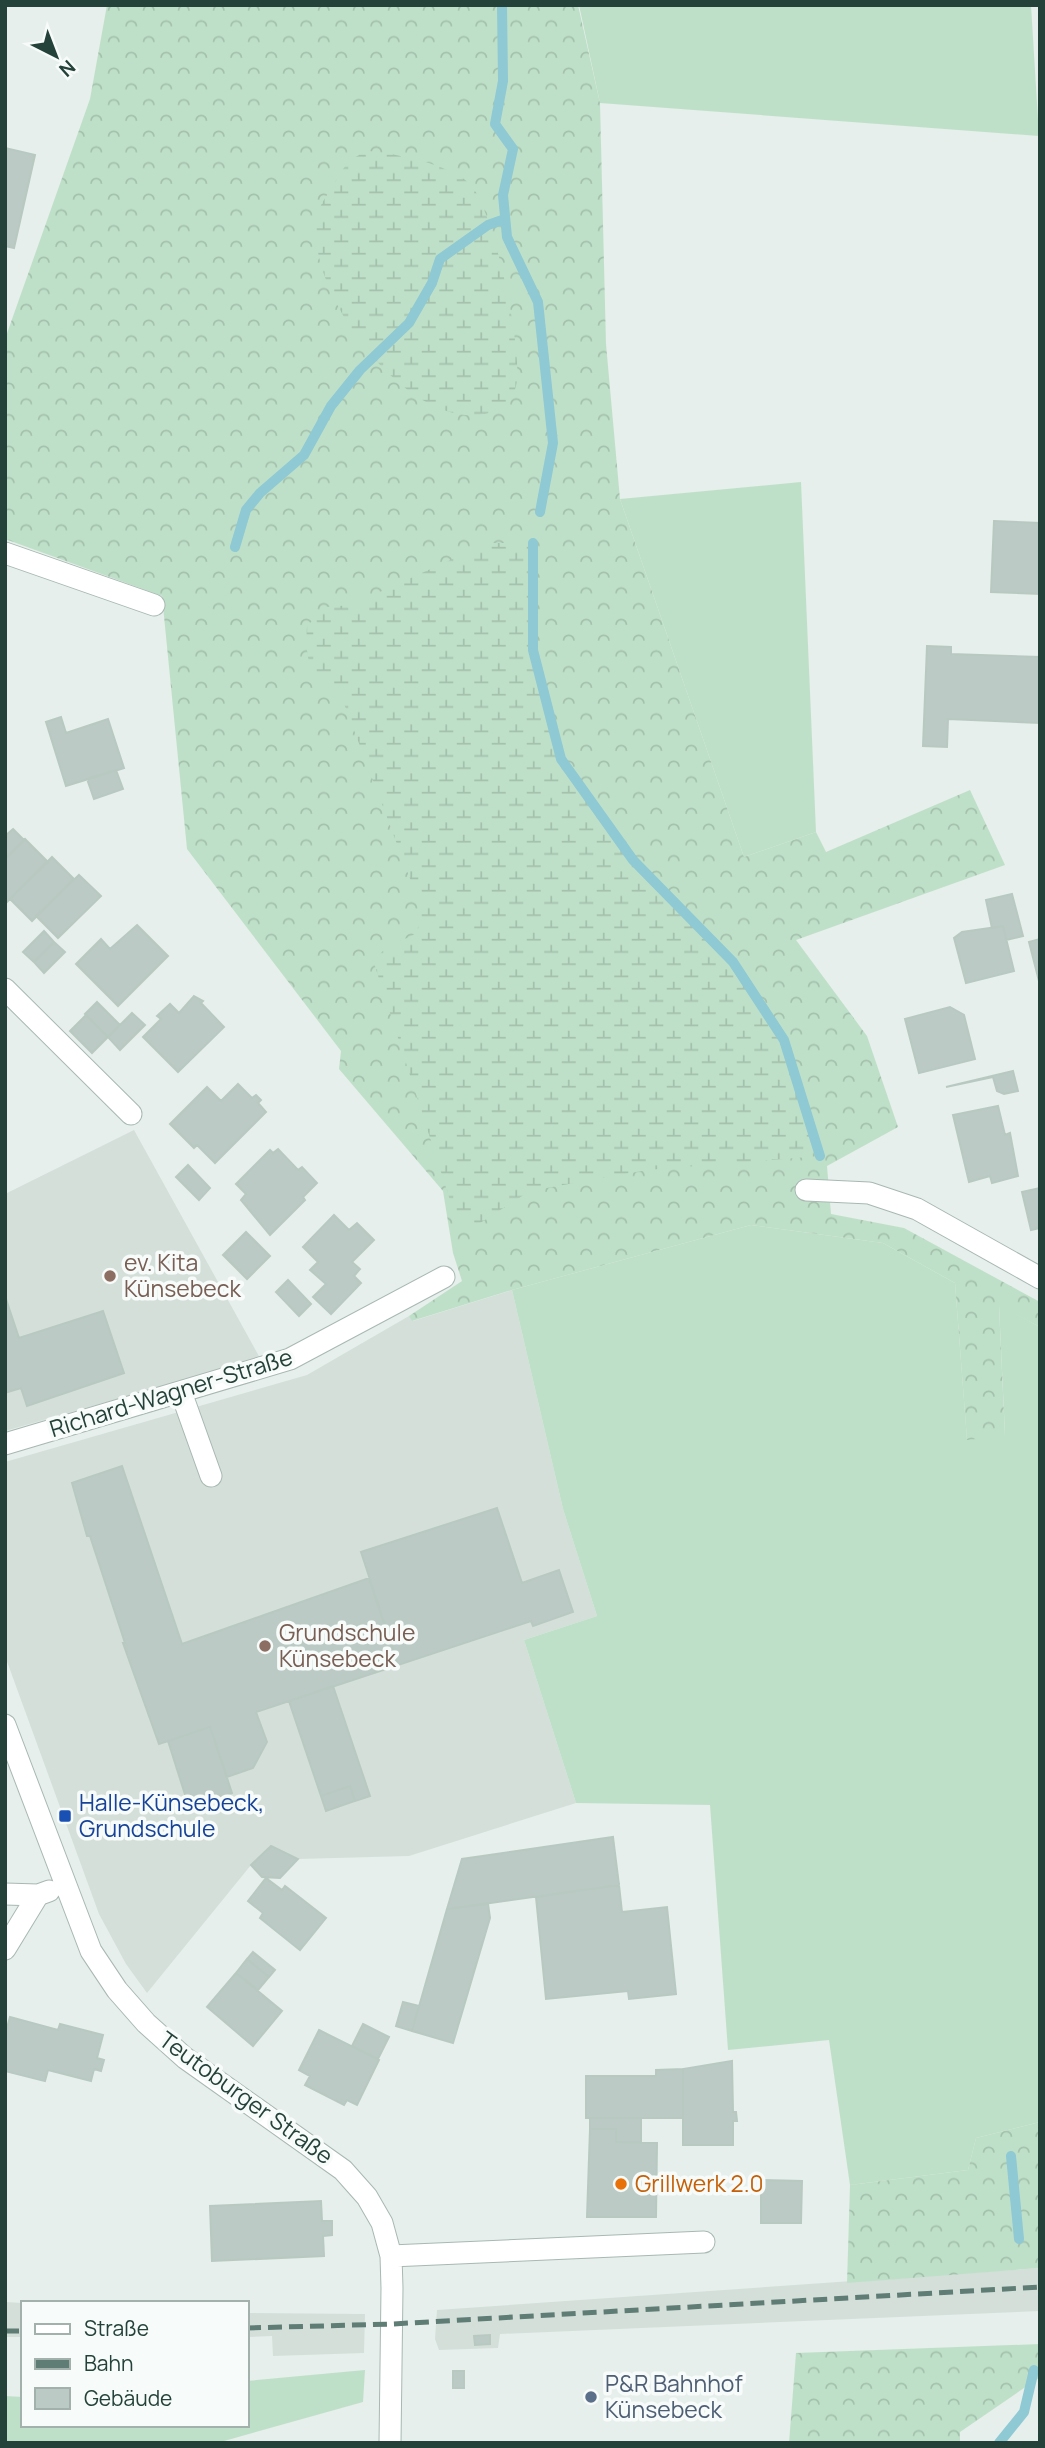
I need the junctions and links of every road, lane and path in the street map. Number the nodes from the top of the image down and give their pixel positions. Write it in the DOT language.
graph roads {
  1 [pos="5,553"];
  2 [pos="154,606"];
  3 [pos="5,989"];
  4 [pos="131,1114"];
  5 [pos="806,1189"];
  6 [pos="444,1277"];
  7 [pos="1040,1278"];
  8 [pos="181,1392"];
  9 [pos="5,1444"];
  10 [pos="211,1476"];
  11 [pos="5,1726"];
  12 [pos="64,1886"];
  13 [pos="5,1894"];
  14 [pos="38,1895"];
  15 [pos="5,1949"];
  16 [pos="705,2242"];
  17 [pos="391,2256"];
  18 [pos="390,2443"];
  1 -- 2 [label="street"];
  3 -- 4 [label="street"];
  5 -- 7 [label="street"];
  6 -- 8 [label="street, Richard-Wagner-Straße"];
  8 -- 9 [label="street, Richard-Wagner-Straße"];
  8 -- 10 [label="street"];
  11 -- 12 [label="street, Teutoburger Straße"];
  12 -- 14 [label="street"];
  12 -- 17 [label="street, Teutoburger Straße"];
  13 -- 14 [label="street"];
  14 -- 15 [label="street"];
  16 -- 17 [label="street"];
  17 -- 18 [label="street, Teutoburger Straße"];
}
